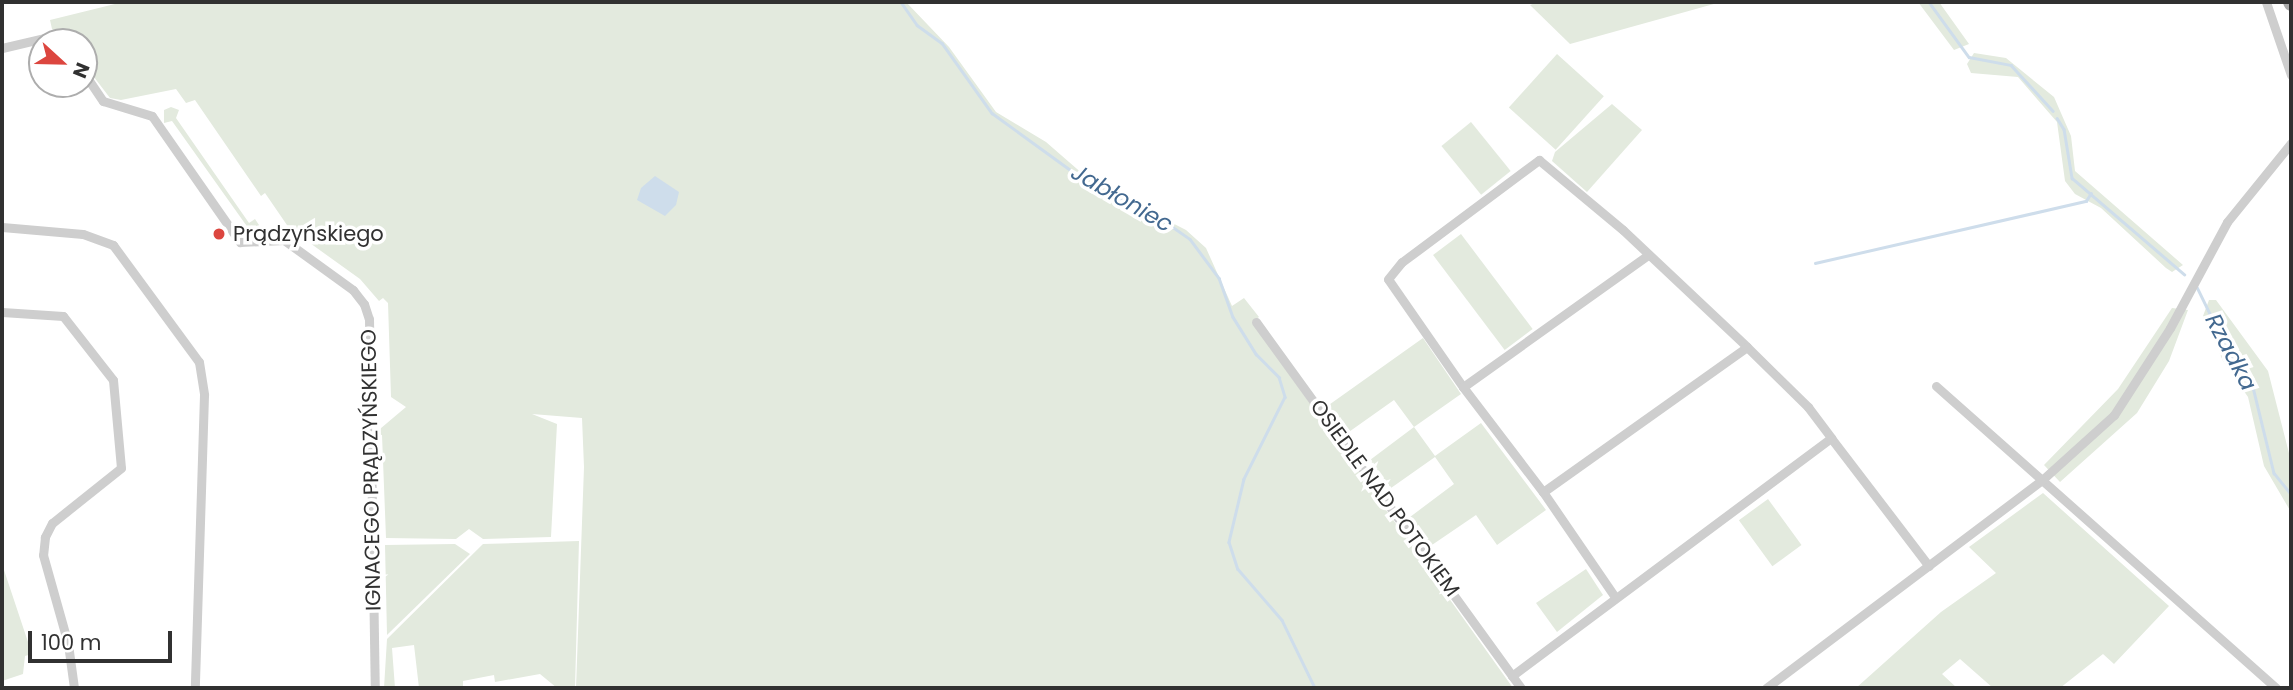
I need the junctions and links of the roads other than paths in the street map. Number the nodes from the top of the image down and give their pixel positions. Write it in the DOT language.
graph roads {
  1 [pos="2266,2"];
  2 [pos="28,42"];
  3 [pos="2,48"];
  4 [pos="2291,75"];
  5 [pos="98,94"];
  6 [pos="2291,142"];
  7 [pos="2,228"];
  8 [pos="1648,255"];
  9 [pos="2,312"];
  10 [pos="1256,322"];
  11 [pos="1747,347"];
  12 [pos="1936,386"];
  13 [pos="1463,387"];
  14 [pos="1831,439"];
  15 [pos="2042,480"];
  16 [pos="1543,492"];
  17 [pos="1929,566"];
  18 [pos="1615,597"];
  19 [pos="1512,676"];
  20 [pos="74,688"];
  21 [pos="195,688"];
  22 [pos="375,688"];
  23 [pos="1521,688"];
  24 [pos="1766,688"];
  25 [pos="2276,688"];
  1 -- 4 [label="street"];
  2 -- 3 [label="street"];
  5 -- 22 [label="street, IGNACEGO PRĄDZYŃSKIEGO"];
  6 -- 15 [label="street"];
  7 -- 21 [label="street"];
  8 -- 11 [label="street"];
  8 -- 13 [label="street"];
  8 -- 13 [label="street"];
  9 -- 20 [label="street"];
  10 -- 19 [label="street, OSIEDLE NAD POTOKIEM"];
  11 -- 14 [label="street"];
  11 -- 16 [label="street"];
  12 -- 15 [label="street"];
  13 -- 16 [label="street"];
  14 -- 17 [label="street"];
  14 -- 18 [label="street"];
  15 -- 17 [label="street"];
  15 -- 25 [label="street"];
  16 -- 18 [label="street"];
  17 -- 24 [label="street"];
  18 -- 19 [label="street"];
  19 -- 23 [label="street, OSIEDLE NAD POTOKIEM"];
}
